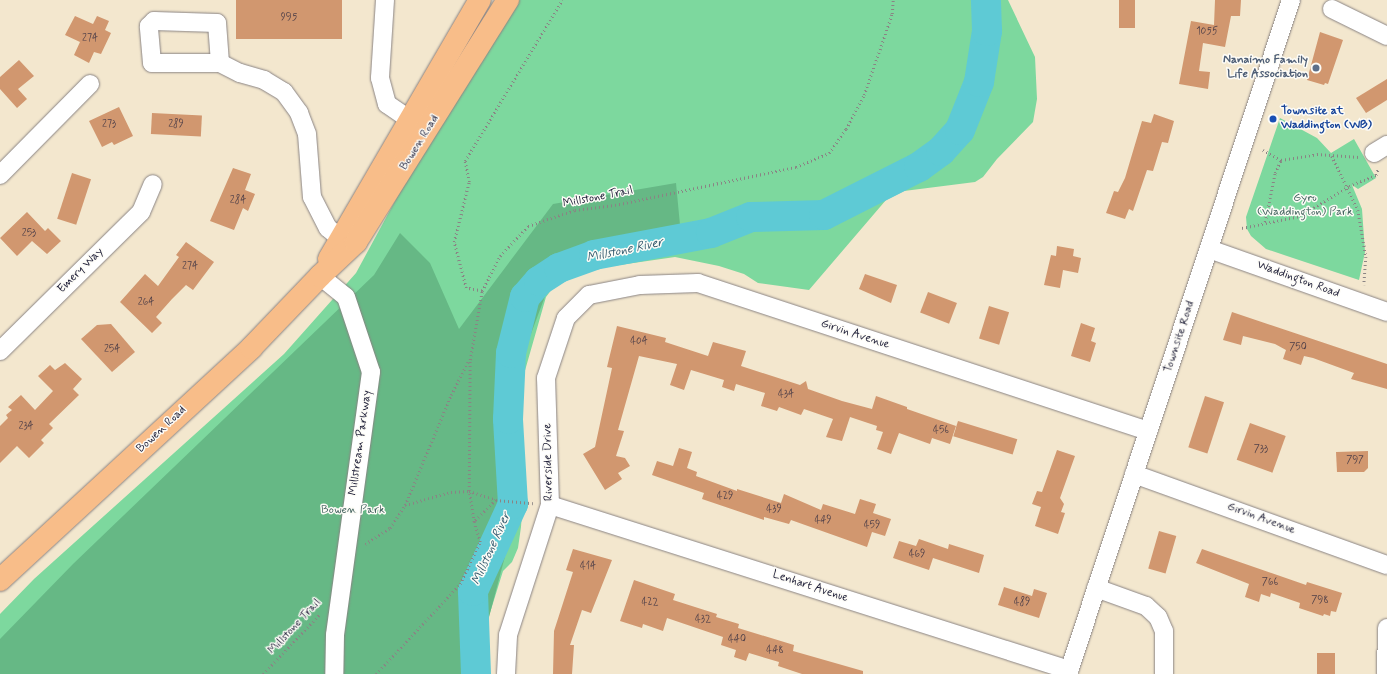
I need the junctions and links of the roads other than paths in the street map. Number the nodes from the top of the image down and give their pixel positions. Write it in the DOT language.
graph roads {
  1 [pos="386,0"];
  2 [pos="480,0"];
  3 [pos="508,0"];
  4 [pos="1291,0"];
  5 [pos="1332,9"];
  6 [pos="1387,36"];
  7 [pos="220,63"];
  8 [pos="90,84"];
  9 [pos="419,126"];
  10 [pos="0,175"];
  11 [pos="153,184"];
  12 [pos="345,243"];
  13 [pos="1209,249"];
  14 [pos="320,276"];
  15 [pos="1387,312"];
  16 [pos="566,318"];
  17 [pos="0,351"];
  18 [pos="1148,431"];
  19 [pos="1134,474"];
  20 [pos="550,505"];
  21 [pos="1387,565"];
  22 [pos="0,580"];
  23 [pos="1096,588"];
  24 [pos="1387,628"];
  25 [pos="1069,672"];
  26 [pos="334,674"];
  27 [pos="506,674"];
  28 [pos="1164,674"];
  29 [pos="1386,674"];
  1 -- 9 [label="street"];
  2 -- 9 [label="main road, Bowen Road"];
  3 -- 9 [label="main road, Bowen Road"];
  4 -- 13 [label="street, Townsite Road"];
  5 -- 6 [label="street"];
  7 -- 12 [label="street"];
  8 -- 10 [label="street"];
  9 -- 12 [label="main road, Bowen Road"];
  11 -- 17 [label="street, Emery Way"];
  12 -- 14 [label="main road, Bowen Road"];
  13 -- 15 [label="street, Waddington Road"];
  13 -- 18 [label="street, Townsite Road"];
  14 -- 22 [label="main road, Bowen Road"];
  14 -- 26 [label="street, Millstream Parkway"];
  16 -- 18 [label="street, Girvin Avenue"];
  16 -- 20 [label="street, Riverside Drive"];
  18 -- 19 [label="street, Townsite Road"];
  19 -- 21 [label="street, Girvin Avenue"];
  19 -- 23 [label="street, Townsite Road"];
  20 -- 25 [label="street, Lenhart Avenue"];
  20 -- 27 [label="street, Riverside Drive"];
  23 -- 25 [label="street, Townsite Road"];
  23 -- 28 [label="street"];
  24 -- 29 [label="street"];
}
